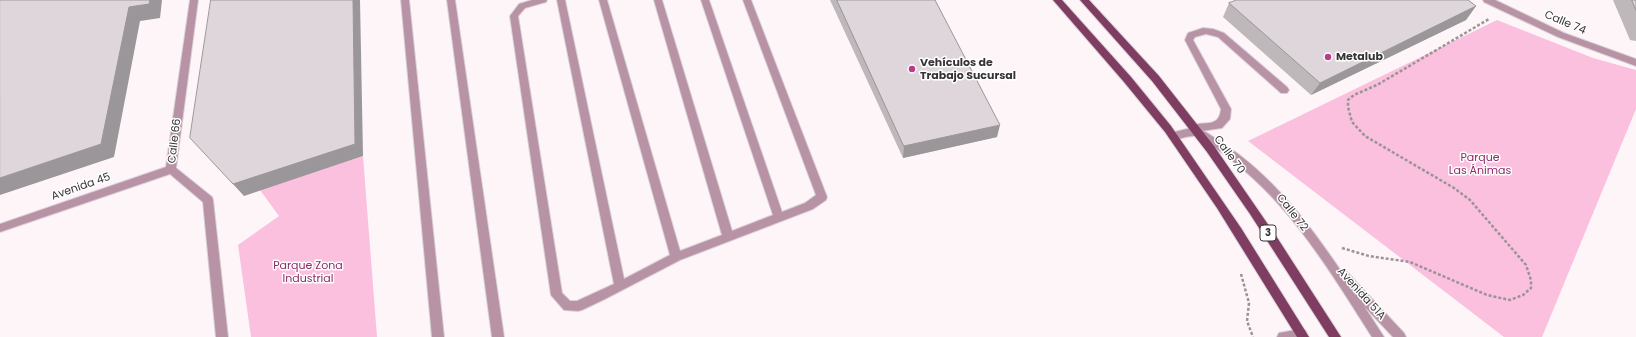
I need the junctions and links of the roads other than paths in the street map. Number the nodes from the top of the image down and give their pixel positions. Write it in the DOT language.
graph roads {
  1 [pos="194,0"];
  2 [pos="405,0"];
  3 [pos="450,0"];
  4 [pos="543,0"];
  5 [pos="561,0"];
  6 [pos="603,0"];
  7 [pos="658,0"];
  8 [pos="704,0"];
  9 [pos="748,0"];
  10 [pos="1057,0"];
  11 [pos="1084,0"];
  12 [pos="1487,0"];
  13 [pos="1636,63"];
  14 [pos="1284,90"];
  15 [pos="1196,130"];
  16 [pos="1173,136"];
  17 [pos="171,169"];
  18 [pos="779,217"];
  19 [pos="0,228"];
  20 [pos="728,237"];
  21 [pos="1322,251"];
  22 [pos="676,257"];
  23 [pos="620,286"];
  24 [pos="1302,335"];
  25 [pos="222,337"];
  26 [pos="438,337"];
  27 [pos="498,337"];
  28 [pos="1283,337"];
  29 [pos="1335,337"];
  30 [pos="1378,337"];
  31 [pos="1400,337"];
  1 -- 17 [label="street, Calle 66"];
  2 -- 26 [label="street"];
  3 -- 27 [label="street"];
  4 -- 23 [label="street"];
  5 -- 23 [label="street"];
  6 -- 22 [label="street"];
  7 -- 20 [label="street"];
  8 -- 18 [label="street"];
  9 -- 18 [label="street"];
  10 -- 16 [label="main road, 3"];
  11 -- 15 [label="main road, Calle 70 / 3"];
  12 -- 13 [label="street, Calle 74"];
  14 -- 15 [label="street"];
  15 -- 16 [label="street"];
  15 -- 21 [label="street, Calle 72"];
  15 -- 29 [label="main road, Calle 70 / 3"];
  16 -- 24 [label="main road, 3"];
  17 -- 19 [label="street, Avenida 45"];
  17 -- 25 [label="street, Calle 66"];
  18 -- 20 [label="street"];
  20 -- 22 [label="street"];
  21 -- 30 [label="street, Calle 72"];
  21 -- 31 [label="street, Avenida 51A"];
  22 -- 23 [label="street"];
  24 -- 28 [label="street"];
}
